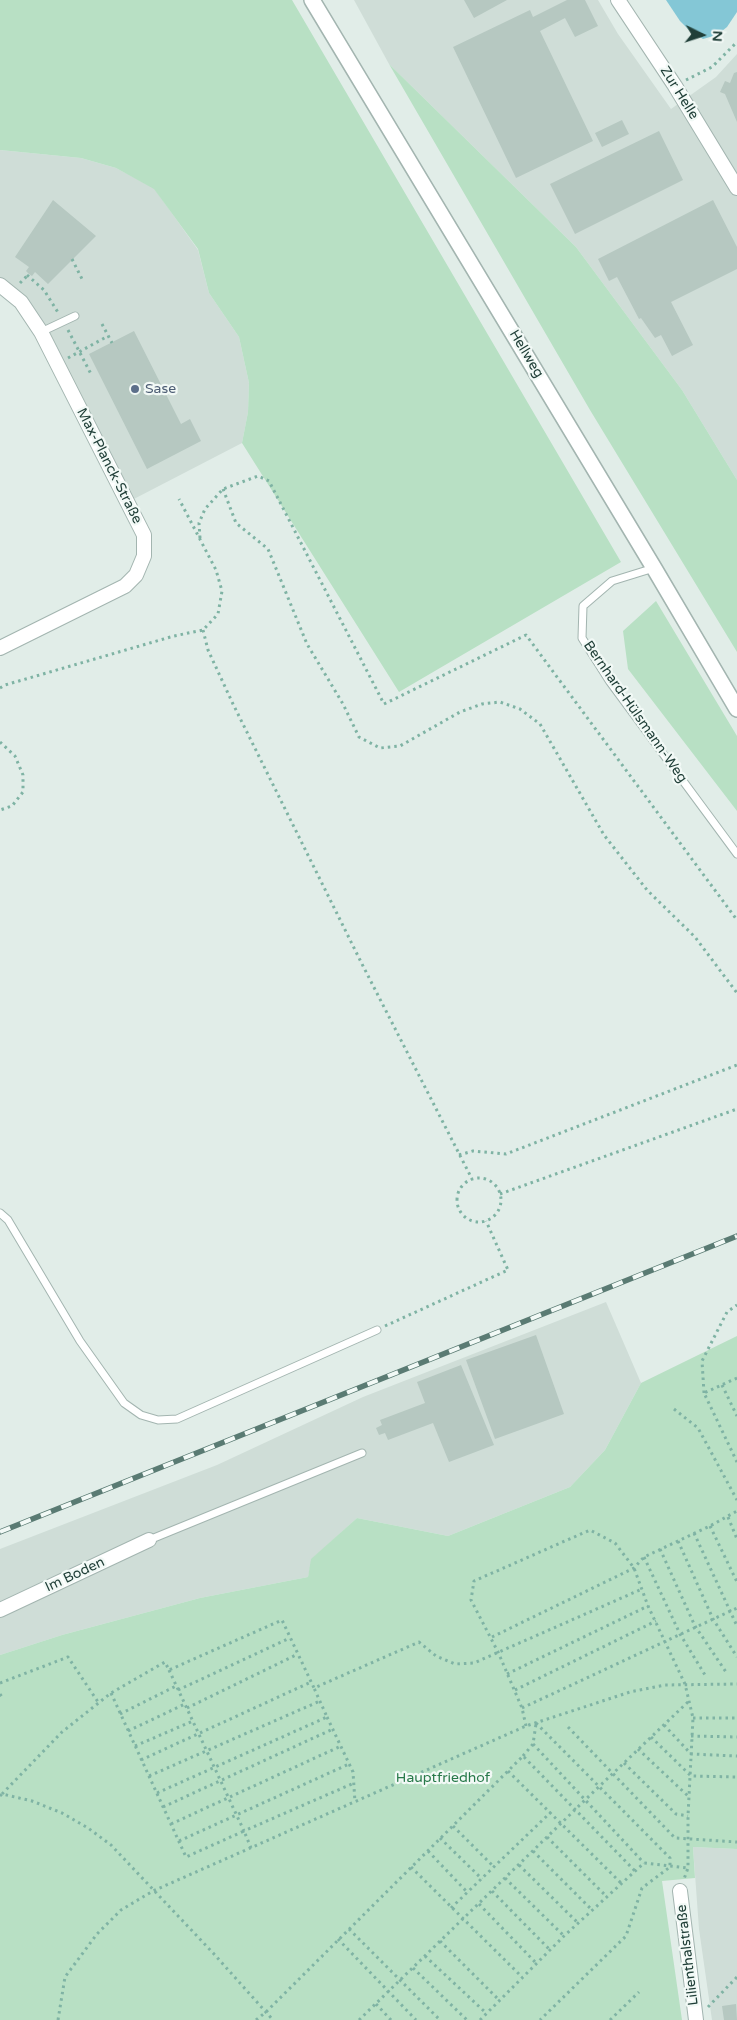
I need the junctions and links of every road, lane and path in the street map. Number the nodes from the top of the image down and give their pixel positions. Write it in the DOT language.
graph roads {
  1 [pos="312,0"];
  2 [pos="618,0"];
  3 [pos="737,42"];
  4 [pos="675,86"];
  5 [pos="737,188"];
  6 [pos="72,260"];
  7 [pos="82,281"];
  8 [pos="0,285"];
  9 [pos="75,316"];
  10 [pos="102,324"];
  11 [pos="41,332"];
  12 [pos="108,336"];
  13 [pos="112,342"];
  14 [pos="56,364"];
  15 [pos="223,489"];
  16 [pos="179,499"];
  17 [pos="200,538"];
  18 [pos="654,568"];
  19 [pos="203,630"];
  20 [pos="0,648"];
  21 [pos="0,688"];
  22 [pos="737,709"];
  23 [pos="0,742"];
  24 [pos="0,810"];
  25 [pos="737,854"];
  26 [pos="737,920"];
  27 [pos="737,993"];
  28 [pos="737,1065"];
  29 [pos="737,1109"];
  30 [pos="460,1155"];
  31 [pos="472,1179"];
  32 [pos="500,1194"];
  33 [pos="0,1213"];
  34 [pos="486,1221"];
  35 [pos="737,1305"];
  36 [pos="377,1330"];
  37 [pos="737,1378"];
  38 [pos="722,1385"];
  39 [pos="704,1393"];
  40 [pos="674,1409"];
  41 [pos="737,1416"];
  42 [pos="362,1453"];
  43 [pos="737,1462"];
  44 [pos="737,1500"];
  45 [pos="737,1511"];
  46 [pos="728,1517"];
  47 [pos="710,1526"];
  48 [pos="694,1533"];
  49 [pos="737,1539"];
  50 [pos="149,1540"];
  51 [pos="678,1541"];
  52 [pos="660,1549"];
  53 [pos="644,1557"];
  54 [pos="634,1568"];
  55 [pos="737,1582"];
  56 [pos="642,1590"];
  57 [pos="648,1606"];
  58 [pos="737,1608"];
  59 [pos="0,1610"];
  60 [pos="729,1611"];
  61 [pos="713,1618"];
  62 [pos="656,1621"];
  63 [pos="695,1626"];
  64 [pos="737,1626"];
  65 [pos="680,1634"];
  66 [pos="492,1637"];
  67 [pos="290,1638"];
  68 [pos="665,1641"];
  69 [pos="498,1652"];
  70 [pos="298,1654"];
  71 [pos="737,1657"];
  72 [pos="169,1670"];
  73 [pos="726,1672"];
  74 [pos="507,1674"];
  75 [pos="705,1675"];
  76 [pos="311,1682"];
  77 [pos="0,1683"];
  78 [pos="685,1684"];
  79 [pos="737,1684"];
  80 [pos="177,1688"];
  81 [pos="314,1688"];
  82 [pos="514,1690"];
  83 [pos="111,1693"];
  84 [pos="320,1701"];
  85 [pos="98,1702"];
  86 [pos="688,1702"];
  87 [pos="186,1706"];
  88 [pos="522,1708"];
  89 [pos="120,1714"];
  90 [pos="327,1717"];
  91 [pos="693,1718"];
  92 [pos="737,1718"];
  93 [pos="193,1721"];
  94 [pos="536,1723"];
  95 [pos="664,1725"];
  96 [pos="526,1726"];
  97 [pos="568,1727"];
  98 [pos="333,1729"];
  99 [pos="128,1731"];
  100 [pos="199,1735"];
  101 [pos="691,1736"];
  102 [pos="651,1737"];
  103 [pos="737,1737"];
  104 [pos="533,1744"];
  105 [pos="135,1746"];
  106 [pos="341,1746"];
  107 [pos="638,1749"];
  108 [pos="207,1751"];
  109 [pos="691,1754"];
  110 [pos="523,1756"];
  111 [pos="737,1756"];
  112 [pos="141,1760"];
  113 [pos="624,1763"];
  114 [pos="349,1764"];
  115 [pos="214,1768"];
  116 [pos="508,1771"];
  117 [pos="614,1773"];
  118 [pos="149,1776"];
  119 [pos="691,1776"];
  120 [pos="737,1777"];
  121 [pos="220,1781"];
  122 [pos="354,1783"];
  123 [pos="600,1787"];
  124 [pos="157,1793"];
  125 [pos="0,1794"];
  126 [pos="228,1797"];
  127 [pos="689,1797"];
  128 [pos="585,1800"];
  129 [pos="355,1802"];
  130 [pos="163,1807"];
  131 [pos="576,1810"];
  132 [pos="551,1812"];
  133 [pos="236,1815"];
  134 [pos="688,1816"];
  135 [pos="562,1823"];
  136 [pos="171,1824"];
  137 [pos="453,1826"];
  138 [pos="244,1831"];
  139 [pos="547,1837"];
  140 [pos="440,1838"];
  141 [pos="688,1839"];
  142 [pos="179,1841"];
  143 [pos="737,1842"];
  144 [pos="251,1848"];
  145 [pos="428,1851"];
  146 [pos="533,1851"];
  147 [pos="644,1863"];
  148 [pos="519,1865"];
  149 [pos="411,1867"];
  150 [pos="494,1867"];
  151 [pos="670,1867"];
  152 [pos="635,1871"];
  153 [pos="505,1878"];
  154 [pos="482,1879"];
  155 [pos="620,1883"];
  156 [pos="153,1891"];
  157 [pos="492,1891"];
  158 [pos="680,1891"];
  159 [pos="468,1893"];
  160 [pos="606,1896"];
  161 [pos="479,1904"];
  162 [pos="452,1908"];
  163 [pos="592,1910"];
  164 [pos="463,1919"];
  165 [pos="578,1923"];
  166 [pos="349,1929"];
  167 [pos="564,1936"];
  168 [pos="338,1939"];
  169 [pos="440,1941"];
  170 [pos="550,1950"];
  171 [pos="425,1956"];
  172 [pos="536,1963"];
  173 [pos="413,1968"];
  174 [pos="522,1977"];
  175 [pos="737,1977"];
  176 [pos="400,1980"];
  177 [pos="389,1992"];
  178 [pos="639,1992"];
  179 [pos="499,2000"];
  180 [pos="376,2004"];
  181 [pos="266,2012"];
  182 [pos="486,2013"];
  183 [pos="361,2019"];
  184 [pos="58,2020"];
  185 [pos="256,2020"];
  186 [pos="273,2020"];
  187 [pos="391,2020"];
  188 [pos="416,2020"];
  189 [pos="440,2020"];
  190 [pos="467,2020"];
  191 [pos="480,2020"];
  192 [pos="540,2020"];
  193 [pos="610,2020"];
  194 [pos="696,2020"];
  1 -- 18 [label="street, Hellweg"];
  2 -- 4 [label="street, Zur Helle"];
  3 -- 4 [label="path"];
  4 -- 5 [label="street, Zur Helle"];
  6 -- 7 [label="path"];
  8 -- 11 [label="street, Max-Planck-Straße"];
  9 -- 11 [label="lane"];
  10 -- 12 [label="path"];
  11 -- 14 [label="street, Max-Planck-Straße"];
  12 -- 13 [label="path"];
  12 -- 14 [label="path"];
  14 -- 20 [label="street, Max-Planck-Straße"];
  15 -- 17 [label="path"];
  15 -- 26 [label="path"];
  15 -- 27 [label="path"];
  16 -- 17 [label="path"];
  17 -- 19 [label="path"];
  18 -- 22 [label="street, Hellweg"];
  18 -- 25 [label="lane, Bernhard-Hülsmann-Weg"];
  19 -- 21 [label="path"];
  19 -- 30 [label="path"];
  23 -- 24 [label="path"];
  28 -- 30 [label="path"];
  29 -- 32 [label="path"];
  30 -- 31 [label="path"];
  31 -- 32 [label="path"];
  31 -- 34 [label="path"];
  32 -- 34 [label="path"];
  33 -- 36 [label="lane"];
  34 -- 36 [label="path"];
  35 -- 39 [label="path"];
  37 -- 38 [label="path"];
  38 -- 39 [label="path"];
  38 -- 41 [label="path"];
  39 -- 43 [label="path"];
  40 -- 44 [label="path"];
  42 -- 50 [label="lane"];
  45 -- 46 [label="path"];
  46 -- 47 [label="path"];
  46 -- 49 [label="path"];
  47 -- 48 [label="path"];
  47 -- 55 [label="path"];
  48 -- 51 [label="path"];
  48 -- 60 [label="path"];
  50 -- 59 [label="street, Im Boden"];
  51 -- 52 [label="path"];
  51 -- 61 [label="path"];
  52 -- 53 [label="path"];
  52 -- 63 [label="path"];
  53 -- 54 [label="path"];
  53 -- 65 [label="path"];
  54 -- 56 [label="path"];
  54 -- 66 [label="path"];
  54 -- 66 [label="path"];
  56 -- 57 [label="path"];
  56 -- 69 [label="path"];
  57 -- 62 [label="path"];
  57 -- 74 [label="path"];
  58 -- 60 [label="path"];
  60 -- 61 [label="path"];
  60 -- 64 [label="path"];
  61 -- 63 [label="path"];
  61 -- 71 [label="path"];
  62 -- 68 [label="path"];
  62 -- 82 [label="path"];
  63 -- 65 [label="path"];
  63 -- 73 [label="path"];
  65 -- 68 [label="path"];
  65 -- 75 [label="path"];
  66 -- 69 [label="path"];
  67 -- 70 [label="path"];
  67 -- 72 [label="path"];
  67 -- 80 [label="path"];
  68 -- 78 [label="path"];
  68 -- 88 [label="path"];
  69 -- 74 [label="path"];
  69 -- 81 [label="path"];
  70 -- 76 [label="path"];
  70 -- 87 [label="path"];
  72 -- 80 [label="path"];
  72 -- 83 [label="path"];
  74 -- 82 [label="path"];
  76 -- 81 [label="path"];
  76 -- 100 [label="path"];
  77 -- 85 [label="path"];
  78 -- 79 [label="path"];
  78 -- 86 [label="path"];
  78 -- 94 [label="path"];
  80 -- 87 [label="path"];
  80 -- 89 [label="path"];
  81 -- 84 [label="path"];
  82 -- 88 [label="path"];
  83 -- 85 [label="path"];
  83 -- 89 [label="path"];
  84 -- 90 [label="path"];
  84 -- 108 [label="path"];
  85 -- 125 [label="path"];
  86 -- 91 [label="path"];
  86 -- 95 [label="path"];
  87 -- 93 [label="path"];
  87 -- 99 [label="path"];
  88 -- 96 [label="path"];
  89 -- 99 [label="path"];
  90 -- 98 [label="path"];
  90 -- 115 [label="path"];
  91 -- 92 [label="path"];
  91 -- 101 [label="path"];
  93 -- 100 [label="path"];
  93 -- 105 [label="path"];
  94 -- 96 [label="path"];
  94 -- 104 [label="path"];
  94 -- 123 [label="path"];
  95 -- 102 [label="path"];
  95 -- 109 [label="path"];
  96 -- 129 [label="path"];
  97 -- 117 [label="path"];
  98 -- 106 [label="path"];
  98 -- 121 [label="path"];
  99 -- 105 [label="path"];
  100 -- 108 [label="path"];
  100 -- 112 [label="path"];
  101 -- 103 [label="path"];
  101 -- 109 [label="path"];
  102 -- 107 [label="path"];
  102 -- 119 [label="path"];
  104 -- 110 [label="path"];
  104 -- 128 [label="path"];
  105 -- 112 [label="path"];
  106 -- 114 [label="path"];
  106 -- 126 [label="path"];
  107 -- 113 [label="path"];
  107 -- 127 [label="path"];
  108 -- 115 [label="path"];
  108 -- 118 [label="path"];
  109 -- 111 [label="path"];
  109 -- 119 [label="path"];
  110 -- 116 [label="path"];
  110 -- 131 [label="path"];
  112 -- 118 [label="path"];
  113 -- 117 [label="path"];
  113 -- 134 [label="path"];
  114 -- 122 [label="path"];
  114 -- 133 [label="path"];
  115 -- 121 [label="path"];
  115 -- 124 [label="path"];
  116 -- 132 [label="path"];
  116 -- 137 [label="path"];
  117 -- 123 [label="path"];
  117 -- 141 [label="path"];
  118 -- 124 [label="path"];
  119 -- 120 [label="path"];
  119 -- 127 [label="path"];
  121 -- 126 [label="path"];
  121 -- 130 [label="path"];
  122 -- 129 [label="path"];
  122 -- 138 [label="path"];
  123 -- 128 [label="path"];
  123 -- 151 [label="path"];
  124 -- 130 [label="path"];
  125 -- 156 [label="path"];
  126 -- 133 [label="path"];
  126 -- 136 [label="path"];
  127 -- 134 [label="path"];
  128 -- 131 [label="path"];
  128 -- 147 [label="path"];
  129 -- 144 [label="path"];
  130 -- 136 [label="path"];
  131 -- 135 [label="path"];
  131 -- 152 [label="path"];
  132 -- 135 [label="path"];
  132 -- 150 [label="path"];
  133 -- 138 [label="path"];
  133 -- 142 [label="path"];
  134 -- 141 [label="path"];
  135 -- 139 [label="path"];
  135 -- 155 [label="path"];
  136 -- 142 [label="path"];
  137 -- 140 [label="path"];
  137 -- 150 [label="path"];
  138 -- 142 [label="path"];
  138 -- 144 [label="path"];
  139 -- 146 [label="path"];
  139 -- 160 [label="path"];
  140 -- 145 [label="path"];
  140 -- 154 [label="path"];
  141 -- 143 [label="path"];
  141 -- 151 [label="path"];
  144 -- 156 [label="path"];
  145 -- 149 [label="path"];
  145 -- 159 [label="path"];
  146 -- 148 [label="path"];
  146 -- 163 [label="path"];
  147 -- 151 [label="path"];
  147 -- 152 [label="path"];
  148 -- 153 [label="path"];
  148 -- 165 [label="path"];
  149 -- 162 [label="path"];
  149 -- 166 [label="path"];
  150 -- 154 [label="path"];
  151 -- 192 [label="path"];
  152 -- 155 [label="path"];
  153 -- 157 [label="path"];
  153 -- 167 [label="path"];
  154 -- 159 [label="path"];
  155 -- 160 [label="path"];
  156 -- 181 [label="path"];
  156 -- 184 [label="path"];
  157 -- 161 [label="path"];
  157 -- 170 [label="path"];
  158 -- 194 [label="street, Lilienthalstraße"];
  159 -- 162 [label="path"];
  160 -- 163 [label="path"];
  161 -- 164 [label="path"];
  161 -- 172 [label="path"];
  162 -- 164 [label="path"];
  163 -- 165 [label="path"];
  164 -- 169 [label="path"];
  164 -- 174 [label="path"];
  165 -- 167 [label="path"];
  166 -- 168 [label="path"];
  166 -- 176 [label="path"];
  167 -- 170 [label="path"];
  168 -- 177 [label="path"];
  168 -- 181 [label="path"];
  169 -- 171 [label="path"];
  169 -- 179 [label="path"];
  170 -- 172 [label="path"];
  171 -- 173 [label="path"];
  171 -- 182 [label="path"];
  172 -- 174 [label="path"];
  173 -- 176 [label="path"];
  173 -- 190 [label="path"];
  174 -- 179 [label="path"];
  175 -- 194 [label="path"];
  176 -- 177 [label="path"];
  176 -- 189 [label="path"];
  177 -- 180 [label="path"];
  177 -- 188 [label="path"];
  178 -- 193 [label="path"];
  179 -- 182 [label="path"];
  180 -- 183 [label="path"];
  180 -- 187 [label="path"];
  181 -- 185 [label="path"];
  181 -- 186 [label="path"];
  182 -- 191 [label="path"];
}
